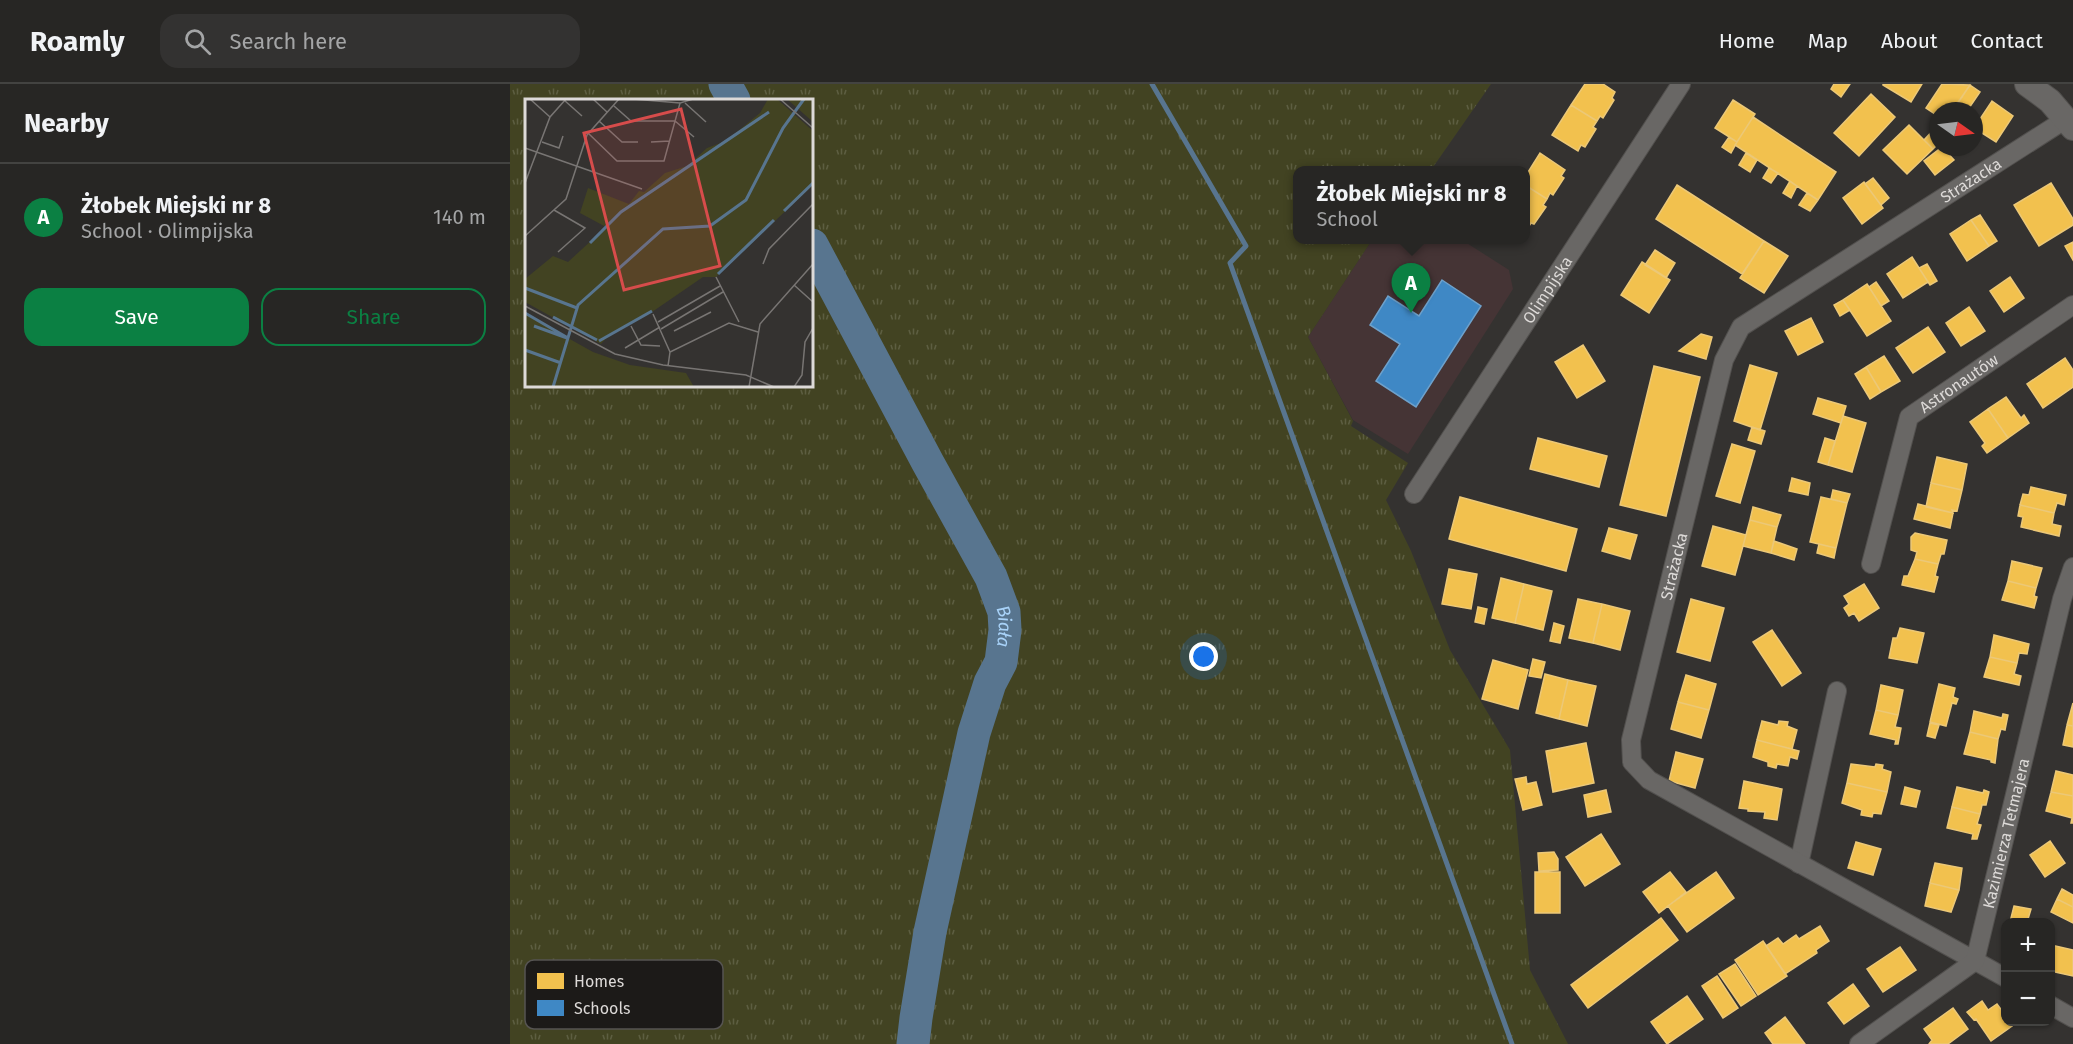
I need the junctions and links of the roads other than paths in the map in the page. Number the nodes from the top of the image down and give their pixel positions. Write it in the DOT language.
graph roads {
  1 [pos="1681,84"];
  2 [pos="2027,84"];
  3 [pos="2069,124"];
  4 [pos="2073,304"];
  5 [pos="1414,494"];
  6 [pos="1871,564"];
  7 [pos="2073,567"];
  8 [pos="1837,691"];
  9 [pos="1799,864"];
  10 [pos="1975,961"];
  11 [pos="2001,975"];
  12 [pos="2055,1008"];
  13 [pos="2073,1018"];
  14 [pos="1859,1044"];
  1 -- 5 [label="street, Olimpijska"];
  2 -- 3 [label="street"];
  3 -- 9 [label="street, Strażacka"];
  4 -- 6 [label="street, Astronautów"];
  7 -- 10 [label="street, Kazimierza Tetmajera"];
  8 -- 9 [label="street"];
  9 -- 10 [label="street, Strażacka"];
  10 -- 11 [label="street, Strażacka"];
  10 -- 14 [label="street"];
  12 -- 13 [label="street"];
}
